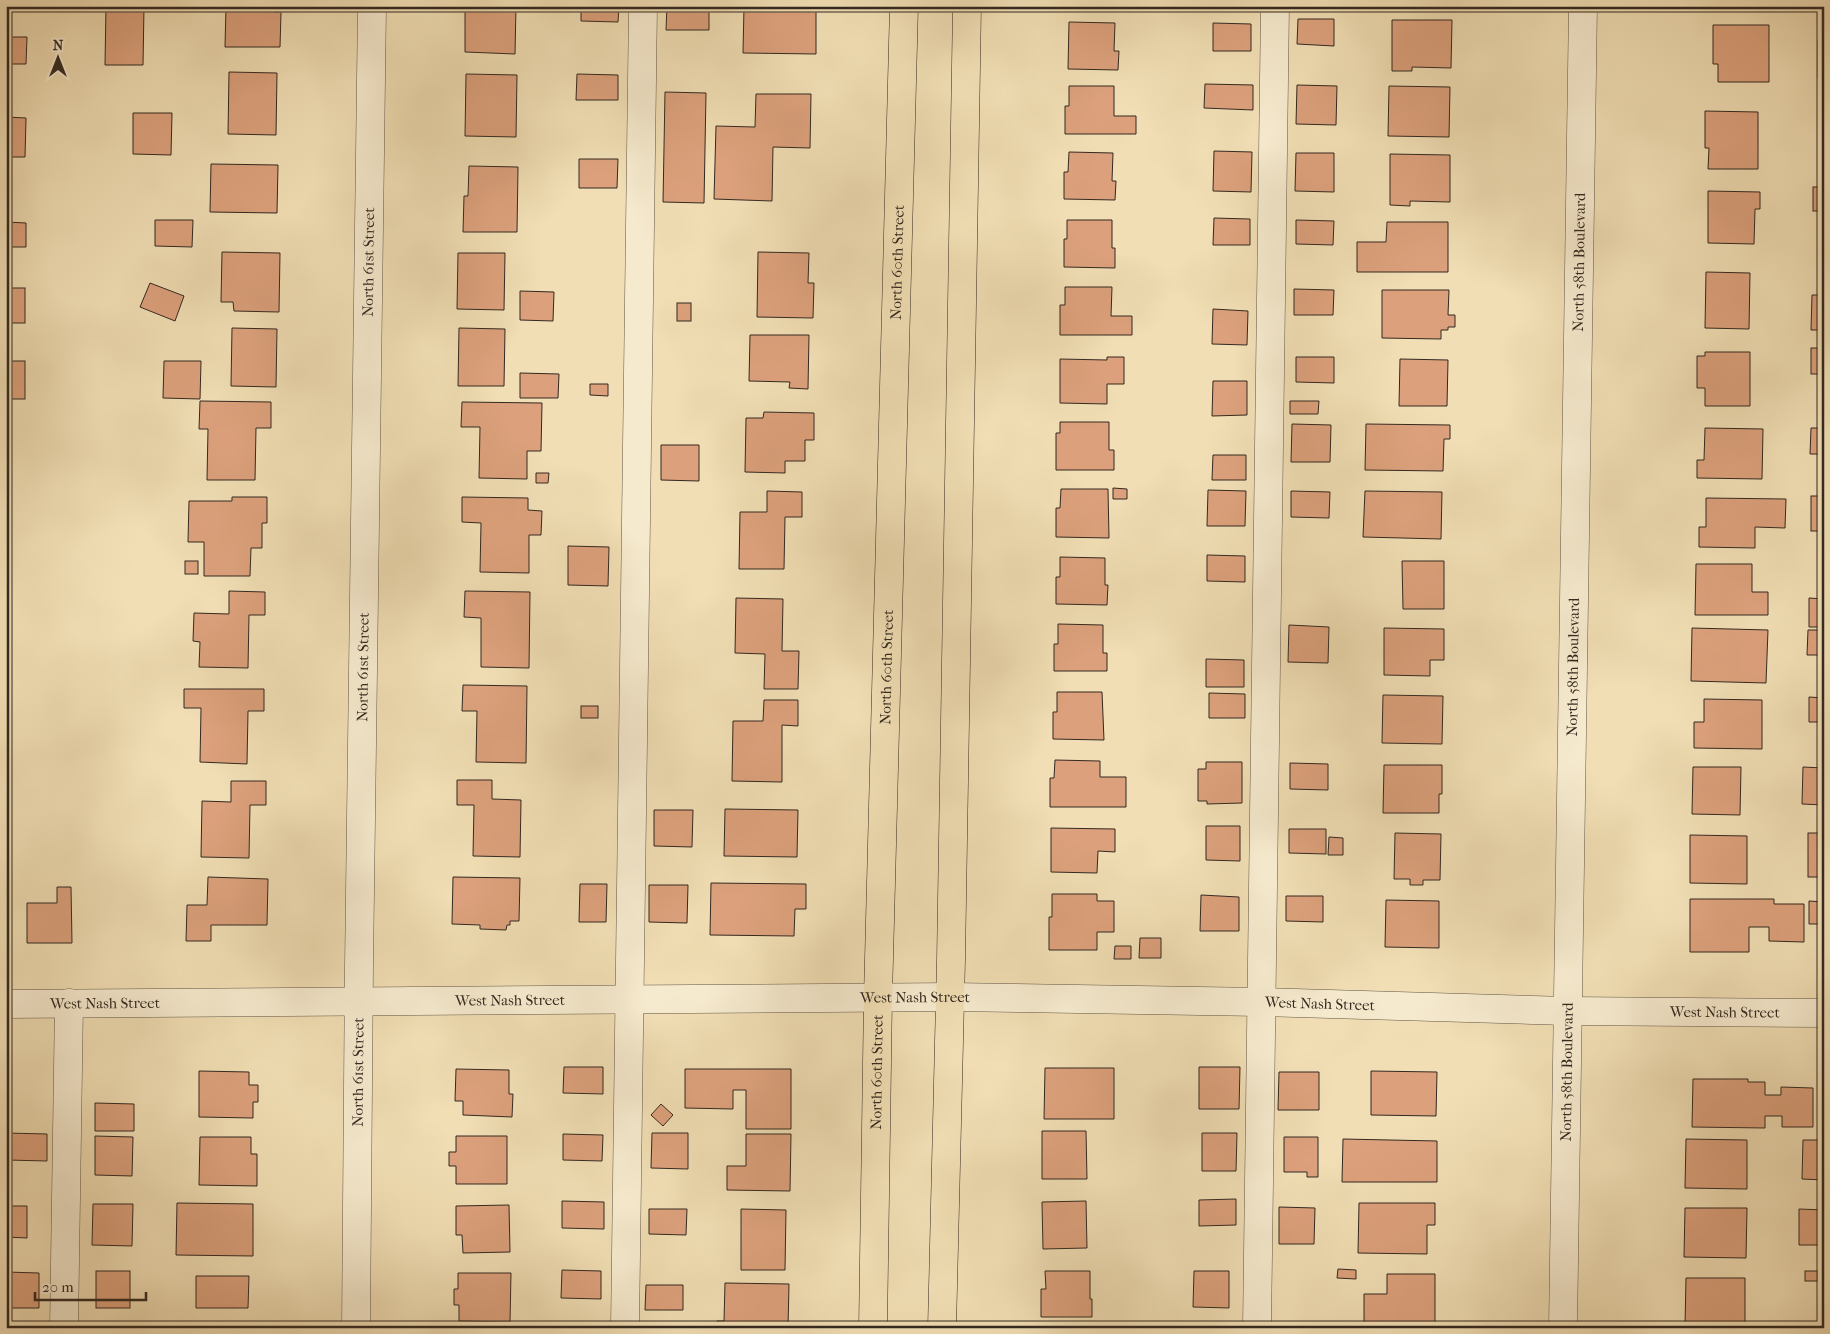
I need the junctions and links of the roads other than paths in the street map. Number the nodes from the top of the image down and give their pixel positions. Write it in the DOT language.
graph roads {
  1 [pos="372,6"];
  2 [pos="643,6"];
  3 [pos="904,6"];
  4 [pos="967,6"];
  5 [pos="1275,6"];
  6 [pos="1583,6"];
  7 [pos="878,997"];
  8 [pos="950,997"];
  9 [pos="629,998"];
  10 [pos="359,1000"];
  11 [pos="1262,1002"];
  12 [pos="69,1003"];
  13 [pos="6,1004"];
  14 [pos="1567,1011"];
  15 [pos="1824,1014"];
  16 [pos="64,1328"];
  17 [pos="356,1328"];
  18 [pos="624,1328"];
  19 [pos="872,1328"];
  20 [pos="942,1328"];
  21 [pos="1257,1328"];
  22 [pos="1563,1328"];
  1 -- 10 [label="street, North 61st Street"];
  2 -- 9 [label="street"];
  3 -- 7 [label="main road, North 60th Street"];
  4 -- 8 [label="main road"];
  5 -- 11 [label="street"];
  6 -- 14 [label="street, North 58th Boulevard"];
  7 -- 8 [label="street, West Nash Street"];
  7 -- 9 [label="street, West Nash Street"];
  7 -- 19 [label="main road, North 60th Street"];
  8 -- 11 [label="street, West Nash Street"];
  8 -- 20 [label="main road"];
  9 -- 10 [label="street, West Nash Street"];
  9 -- 18 [label="street"];
  10 -- 12 [label="street, West Nash Street"];
  10 -- 17 [label="street, North 61st Street"];
  11 -- 14 [label="street, West Nash Street"];
  11 -- 21 [label="street"];
  12 -- 13 [label="street, West Nash Street"];
  12 -- 16 [label="street"];
  14 -- 15 [label="street, West Nash Street"];
  14 -- 22 [label="street, North 58th Boulevard"];
}
